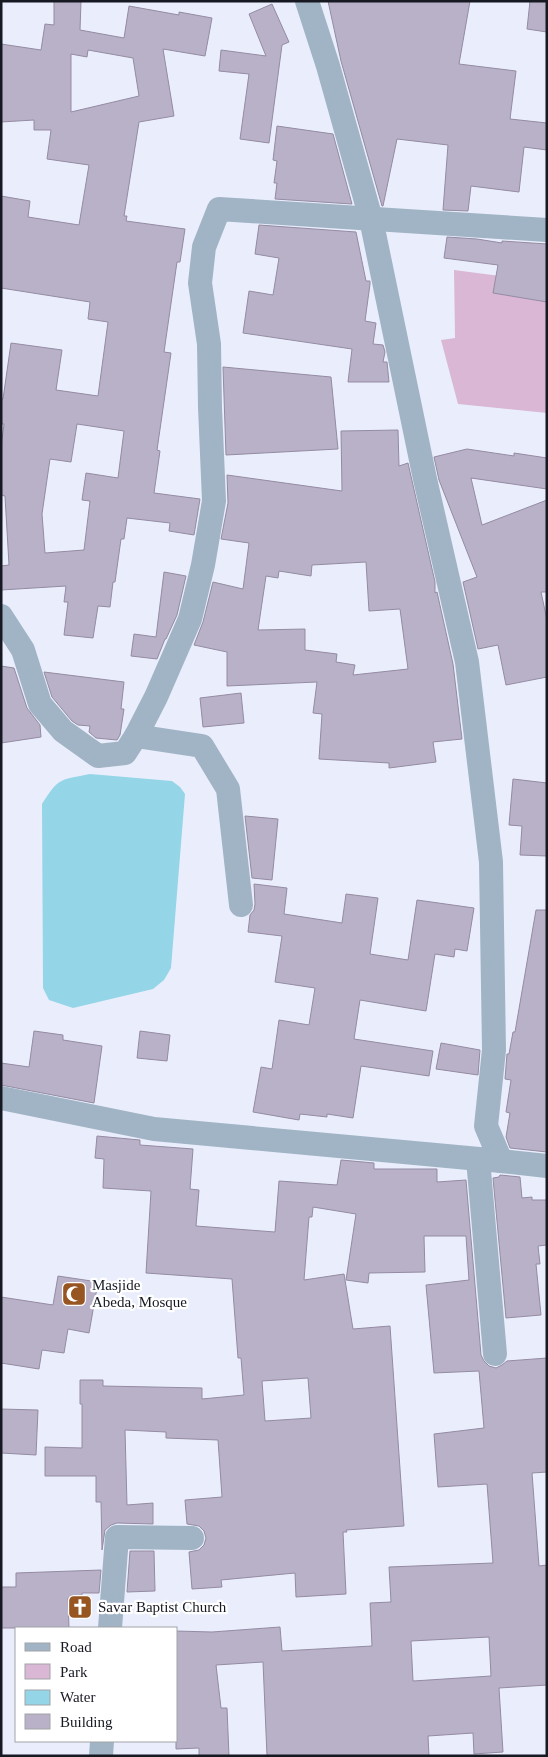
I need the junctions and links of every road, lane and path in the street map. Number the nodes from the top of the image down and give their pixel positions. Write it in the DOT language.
graph roads {
  1 [pos="307,1"];
  2 [pos="371,220"];
  3 [pos="547,230"];
  4 [pos="1,616"];
  5 [pos="136,736"];
  6 [pos="240,905"];
  7 [pos="1,1098"];
  8 [pos="478,1159"];
  9 [pos="501,1161"];
  10 [pos="547,1166"];
  11 [pos="494,1354"];
  12 [pos="192,1538"];
  13 [pos="110,1627"];
  14 [pos="102,1742"];
  15 [pos="101,1756"];
  1 -- 2 [label="street"];
  2 -- 3 [label="street"];
  2 -- 5 [label="street"];
  2 -- 9 [label="street"];
  4 -- 5 [label="street"];
  5 -- 6 [label="street"];
  7 -- 8 [label="street"];
  8 -- 9 [label="street"];
  8 -- 11 [label="street"];
  9 -- 10 [label="street"];
  12 -- 13 [label="street"];
  14 -- 15 [label="street"];
}
